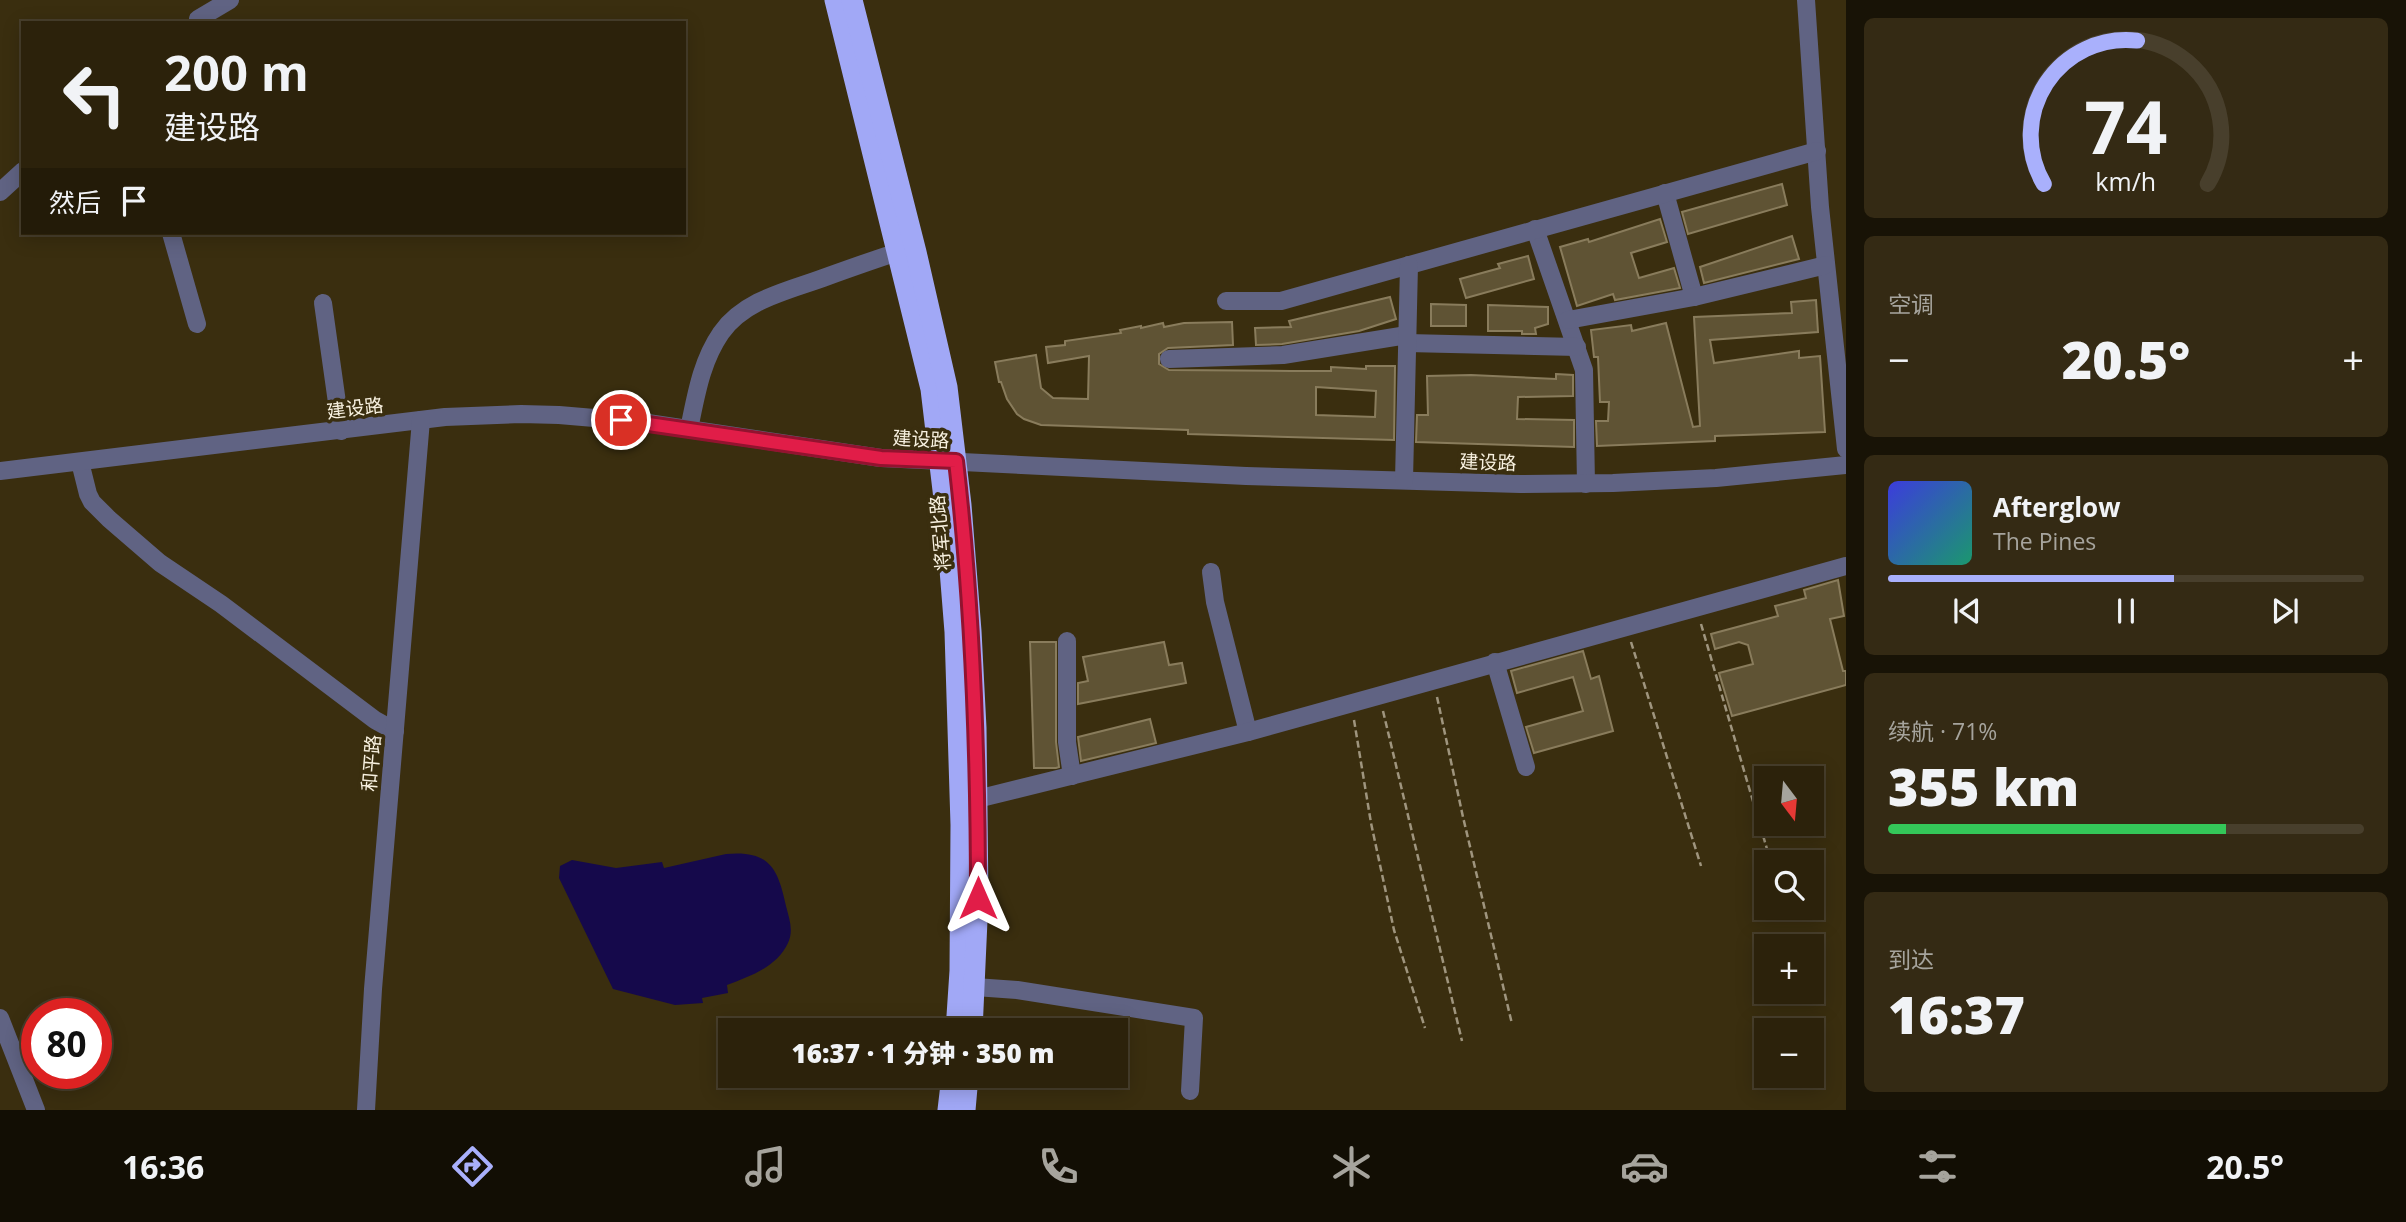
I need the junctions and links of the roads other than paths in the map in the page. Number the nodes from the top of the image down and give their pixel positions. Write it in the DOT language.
graph roads {
  1 [pos="230,0"];
  2 [pos="835,0"];
  3 [pos="852,0"];
  4 [pos="1806,0"];
  5 [pos="198,19"];
  6 [pos="1816,151"];
  7 [pos="21,172"];
  8 [pos="0,192"];
  9 [pos="1665,193"];
  10 [pos="1535,229"];
  11 [pos="172,235"];
  12 [pos="898,252"];
  13 [pos="1409,265"];
  14 [pos="1826,265"];
  15 [pos="1694,297"];
  16 [pos="1226,301"];
  17 [pos="323,303"];
  18 [pos="1568,320"];
  19 [pos="197,324"];
  20 [pos="1407,339"];
  21 [pos="1577,346"];
  22 [pos="1170,359"];
  23 [pos="421,420"];
  24 [pos="688,429"];
  25 [pos="341,431"];
  26 [pos="1846,449"];
  27 [pos="948,461"];
  28 [pos="80,462"];
  29 [pos="1846,465"];
  30 [pos="0,471"];
  31 [pos="1404,480"];
  32 [pos="1586,484"];
  33 [pos="1846,566"];
  34 [pos="1211,572"];
  35 [pos="1067,641"];
  36 [pos="1495,662"];
  37 [pos="395,731"];
  38 [pos="1248,732"];
  39 [pos="1526,767"];
  40 [pos="1072,776"];
  41 [pos="977,799"];
  42 [pos="975,987"];
  43 [pos="0,1018"];
  44 [pos="956,1018"];
  45 [pos="973,1018"];
  46 [pos="951,1088"];
  47 [pos="967,1088"];
  48 [pos="1190,1091"];
  49 [pos="36,1110"];
  50 [pos="366,1110"];
  51 [pos="948,1110"];
  52 [pos="965,1110"];
  1 -- 5 [label="street"];
  2 -- 12 [label="highway, 将军北路"];
  3 -- 27 [label="highway, 将军北路"];
  4 -- 6 [label="street"];
  6 -- 9 [label="street"];
  6 -- 14 [label="street"];
  7 -- 8 [label="street"];
  9 -- 10 [label="street"];
  9 -- 15 [label="street"];
  10 -- 13 [label="street"];
  10 -- 18 [label="street"];
  11 -- 19 [label="street"];
  12 -- 24 [label="street"];
  12 -- 27 [label="highway, 将军北路"];
  13 -- 16 [label="street"];
  13 -- 20 [label="street"];
  14 -- 15 [label="street"];
  14 -- 26 [label="street"];
  15 -- 18 [label="street"];
  17 -- 25 [label="street"];
  18 -- 21 [label="street"];
  20 -- 21 [label="street"];
  20 -- 22 [label="street"];
  20 -- 31 [label="street"];
  21 -- 32 [label="street"];
  23 -- 24 [label="street, 建设路"];
  23 -- 25 [label="street, 建设路"];
  23 -- 37 [label="street, 和平路"];
  24 -- 27 [label="street, 建设路"];
  25 -- 28 [label="street, 建设路"];
  27 -- 31 [label="street, 建设路"];
  27 -- 41 [label="highway, 将军北路"];
  27 -- 44 [label="highway, 将军北路"];
  28 -- 30 [label="street, 建设路"];
  28 -- 37 [label="street"];
  29 -- 32 [label="street, 建设路"];
  31 -- 32 [label="street, 建设路"];
  33 -- 36 [label="street"];
  34 -- 38 [label="street"];
  35 -- 40 [label="street"];
  36 -- 38 [label="street"];
  36 -- 39 [label="street"];
  37 -- 50 [label="street, 和平路"];
  38 -- 40 [label="street"];
  40 -- 41 [label="street"];
  41 -- 42 [label="highway, 将军北路"];
  42 -- 45 [label="highway, 将军北路"];
  42 -- 48 [label="street"];
  43 -- 49 [label="street"];
  46 -- 51 [label="highway"];
  47 -- 52 [label="highway"];
}
